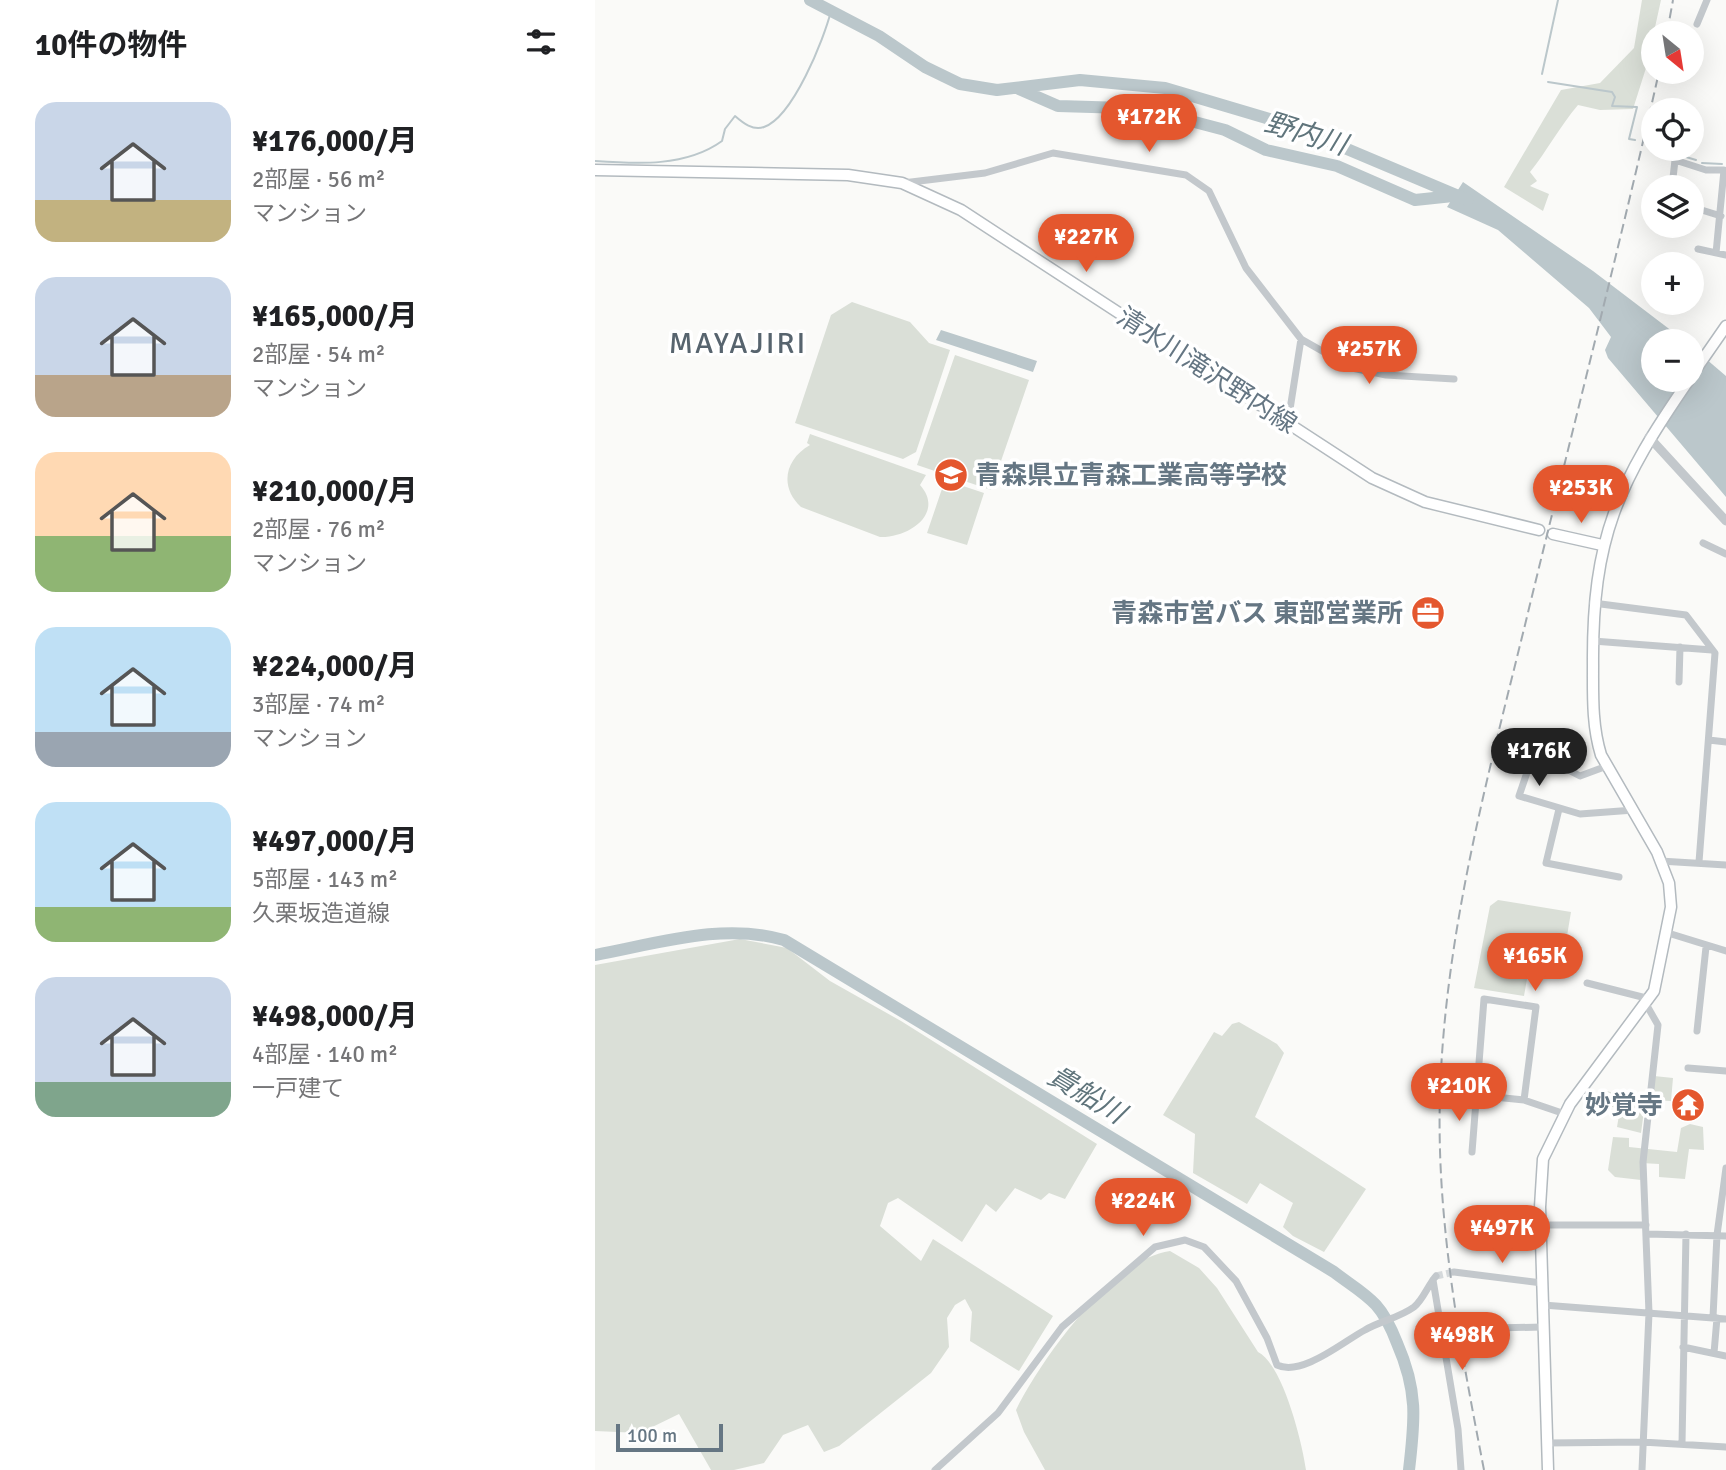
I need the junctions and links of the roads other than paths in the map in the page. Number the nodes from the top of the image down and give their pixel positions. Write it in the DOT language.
graph roads {
  1 [pos="1707,0"];
  2 [pos="1698,21"];
  3 [pos="595,170"];
  4 [pos="1673,175"];
  5 [pos="902,183"];
  6 [pos="1704,211"];
  7 [pos="1721,216"];
  8 [pos="1698,249"];
  9 [pos="1716,253"];
  10 [pos="1726,255"];
  11 [pos="1725,331"];
  12 [pos="1301,339"];
  13 [pos="1704,359"];
  14 [pos="1454,379"];
  15 [pos="1681,392"];
  16 [pos="1288,422"];
  17 [pos="1652,433"];
  18 [pos="1726,521"];
  19 [pos="1539,530"];
  20 [pos="1553,534"];
  21 [pos="1703,543"];
  22 [pos="1602,545"];
  23 [pos="1726,554"];
  24 [pos="1593,603"];
  25 [pos="1593,641"];
  26 [pos="1680,647"];
  27 [pos="1712,650"];
  28 [pos="1679,682"];
  29 [pos="1709,740"];
  30 [pos="1726,742"];
  31 [pos="1607,766"];
  32 [pos="1559,809"];
  33 [pos="1634,810"];
  34 [pos="1660,861"];
  35 [pos="1699,862"];
  36 [pos="1726,864"];
  37 [pos="1619,877"];
  38 [pos="1668,933"];
  39 [pos="1706,947"];
  40 [pos="1726,951"];
  41 [pos="1587,983"];
  42 [pos="1648,1001"];
  43 [pos="1697,1031"];
  44 [pos="1688,1068"];
  45 [pos="1726,1071"];
  46 [pos="1475,1095"];
  47 [pos="1524,1100"];
  48 [pos="1565,1114"];
  49 [pos="1472,1152"];
  50 [pos="1726,1168"];
  51 [pos="1646,1224"];
  52 [pos="1541,1225"];
  53 [pos="1647,1234"];
  54 [pos="1686,1234"];
  55 [pos="1717,1235"];
  56 [pos="1726,1236"];
  57 [pos="1454,1272"];
  58 [pos="1542,1283"];
  59 [pos="1543,1305"];
  60 [pos="1649,1313"];
  61 [pos="1684,1314"];
  62 [pos="1715,1318"];
  63 [pos="1726,1319"];
  64 [pos="1468,1322"];
  65 [pos="1543,1327"];
  66 [pos="1683,1348"];
  67 [pos="1714,1353"];
  68 [pos="1726,1356"];
  69 [pos="1642,1442"];
  70 [pos="1547,1443"];
  71 [pos="1682,1444"];
  72 [pos="1726,1447"];
  73 [pos="935,1470"];
  74 [pos="1461,1470"];
  75 [pos="1548,1470"];
  76 [pos="1642,1470"];
  1 -- 2 [label="street"];
  3 -- 5 [label="main road, 清水川滝沢野内線"];
  4 -- 7 [label="street"];
  5 -- 12 [label="street"];
  5 -- 16 [label="main road, 清水川滝沢野内線"];
  6 -- 7 [label="street"];
  7 -- 9 [label="street"];
  8 -- 9 [label="street"];
  9 -- 10 [label="street"];
  11 -- 13 [label="main road"];
  12 -- 14 [label="street"];
  12 -- 16 [label="street"];
  15 -- 17 [label="main road"];
  16 -- 19 [label="main road, 清水川滝沢野内線"];
  17 -- 18 [label="street"];
  17 -- 22 [label="main road"];
  20 -- 22 [label="main road"];
  21 -- 23 [label="street"];
  22 -- 24 [label="main road"];
  24 -- 25 [label="main road"];
  24 -- 27 [label="street"];
  25 -- 26 [label="street"];
  25 -- 31 [label="main road"];
  26 -- 27 [label="street"];
  26 -- 28 [label="street"];
  27 -- 29 [label="street"];
  29 -- 30 [label="street"];
  29 -- 35 [label="street"];
  31 -- 32 [label="street"];
  31 -- 33 [label="main road"];
  32 -- 33 [label="street"];
  32 -- 37 [label="street"];
  33 -- 34 [label="main road"];
  34 -- 35 [label="street"];
  34 -- 38 [label="main road"];
  35 -- 36 [label="street"];
  38 -- 39 [label="street"];
  38 -- 42 [label="main road"];
  39 -- 40 [label="street"];
  39 -- 43 [label="street"];
  41 -- 42 [label="street"];
  42 -- 48 [label="main road"];
  42 -- 51 [label="street"];
  44 -- 45 [label="street"];
  46 -- 47 [label="street"];
  46 -- 47 [label="street"];
  46 -- 49 [label="street"];
  47 -- 48 [label="street"];
  48 -- 52 [label="main road"];
  50 -- 55 [label="street"];
  51 -- 52 [label="street"];
  51 -- 53 [label="street"];
  52 -- 58 [label="main road"];
  53 -- 54 [label="street"];
  53 -- 60 [label="street"];
  54 -- 55 [label="street"];
  54 -- 61 [label="street"];
  55 -- 56 [label="street"];
  55 -- 62 [label="street"];
  57 -- 58 [label="street"];
  58 -- 59 [label="main road"];
  59 -- 60 [label="street"];
  59 -- 65 [label="main road"];
  60 -- 61 [label="street"];
  60 -- 69 [label="street"];
  61 -- 62 [label="street"];
  61 -- 66 [label="street"];
  62 -- 63 [label="street"];
  62 -- 67 [label="street"];
  64 -- 65 [label="street"];
  65 -- 70 [label="main road"];
  66 -- 67 [label="street"];
  66 -- 71 [label="street"];
  67 -- 68 [label="street"];
  69 -- 70 [label="street"];
  69 -- 71 [label="street"];
  69 -- 76 [label="street"];
  70 -- 75 [label="main road"];
  71 -- 72 [label="street"];
  73 -- 74 [label="street"];
}
